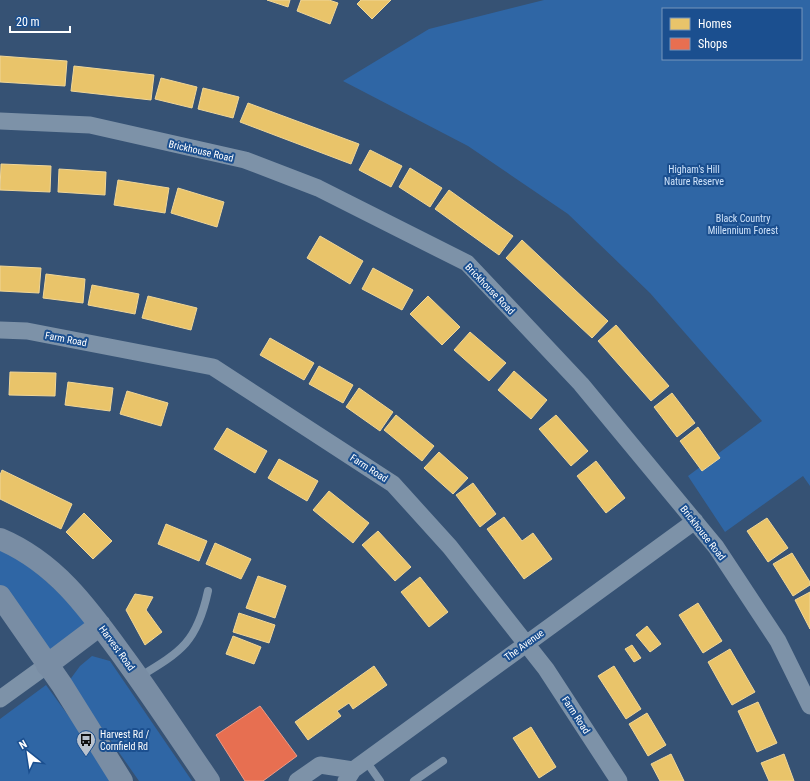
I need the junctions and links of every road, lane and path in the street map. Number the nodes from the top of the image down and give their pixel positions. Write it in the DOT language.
graph roads {
  1 [pos="0,120"];
  2 [pos="0,330"];
  3 [pos="695,521"];
  4 [pos="0,539"];
  5 [pos="208,591"];
  6 [pos="0,596"];
  7 [pos="100,625"];
  8 [pos="526,643"];
  9 [pos="47,665"];
  10 [pos="138,678"];
  11 [pos="0,699"];
  12 [pos="810,706"];
  13 [pos="443,761"];
  14 [pos="355,771"];
  15 [pos="122,781"];
  16 [pos="209,781"];
  17 [pos="297,781"];
  18 [pos="380,781"];
  19 [pos="414,781"];
  20 [pos="619,781"];
  1 -- 3 [label="street, Brickhouse Road"];
  2 -- 8 [label="street, Farm Road"];
  3 -- 8 [label="street, The Avenue"];
  3 -- 12 [label="street, Brickhouse Road"];
  4 -- 7 [label="street, Harvest Road"];
  5 -- 10 [label="lane"];
  6 -- 9 [label="street"];
  7 -- 9 [label="street"];
  7 -- 10 [label="street, Harvest Road"];
  8 -- 14 [label="street, The Avenue"];
  8 -- 20 [label="street, Farm Road"];
  9 -- 11 [label="street"];
  9 -- 15 [label="street"];
  10 -- 16 [label="street, Harvest Road"];
  13 -- 19 [label="lane"];
  14 -- 17 [label="street"];
  14 -- 18 [label="lane"];
}
